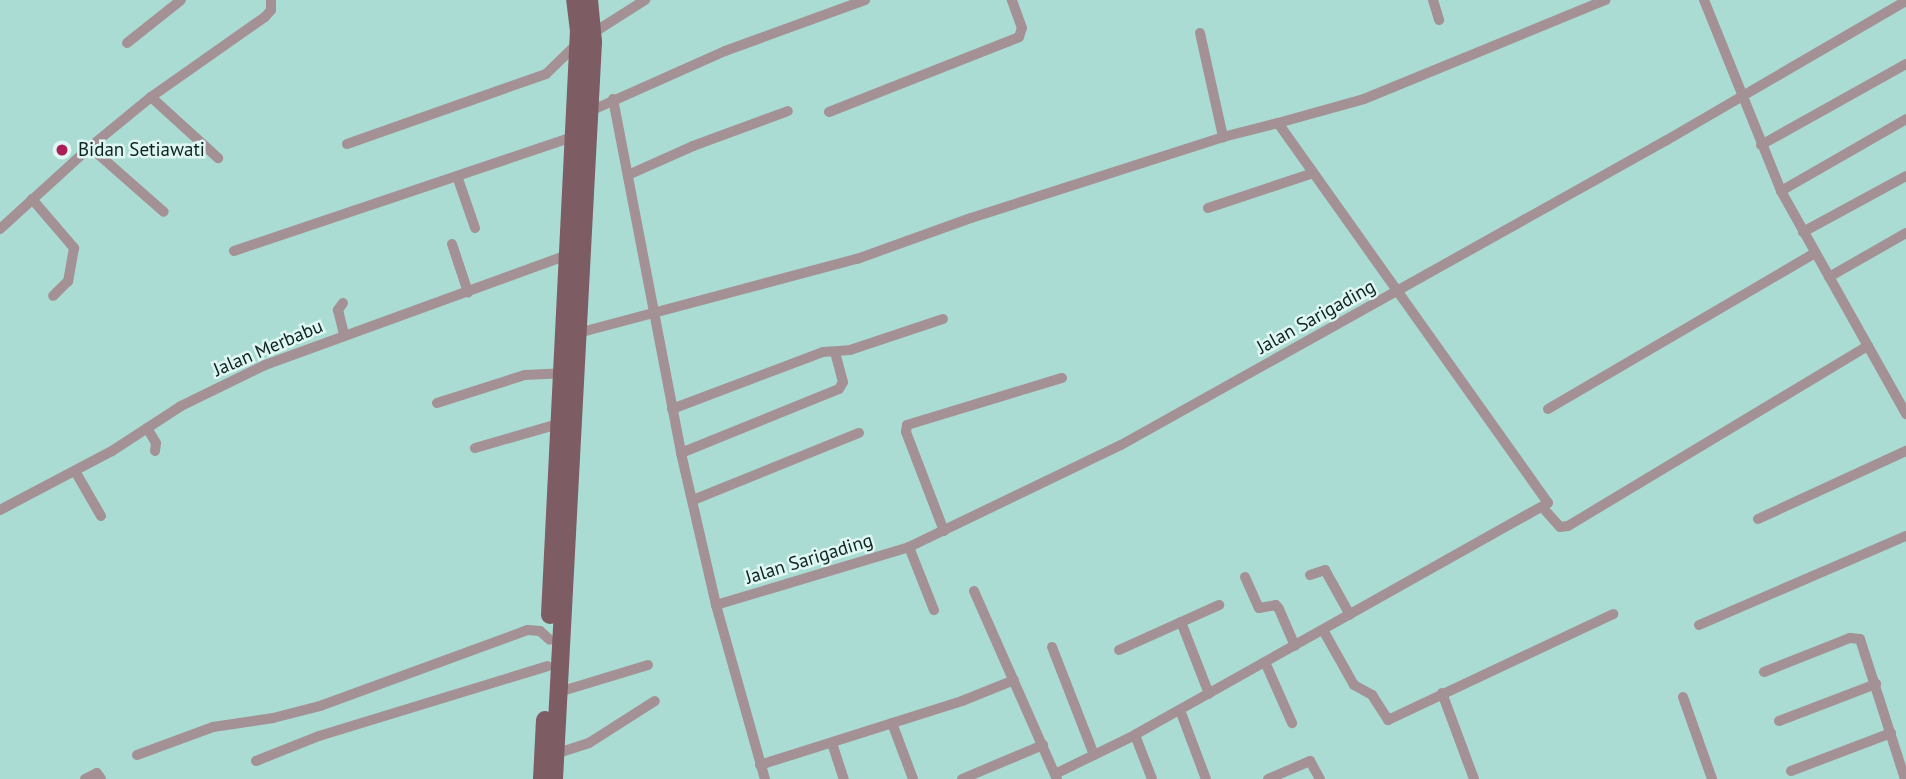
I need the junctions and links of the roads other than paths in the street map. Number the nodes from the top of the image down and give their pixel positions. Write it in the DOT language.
graph roads {
  1 [pos="181,0"];
  2 [pos="271,0"];
  3 [pos="575,0"];
  4 [pos="589,0"];
  5 [pos="645,0"];
  6 [pos="865,0"];
  7 [pos="1012,0"];
  8 [pos="1433,0"];
  9 [pos="1605,0"];
  10 [pos="1704,0"];
  11 [pos="1906,1"];
  12 [pos="1439,20"];
  13 [pos="1200,33"];
  14 [pos="586,38"];
  15 [pos="127,43"];
  16 [pos="1906,64"];
  17 [pos="151,97"];
  18 [pos="1742,97"];
  19 [pos="613,99"];
  20 [pos="788,111"];
  21 [pos="588,112"];
  22 [pos="829,112"];
  23 [pos="1906,119"];
  24 [pos="1278,123"];
  25 [pos="573,137"];
  26 [pos="1223,137"];
  27 [pos="346,144"];
  28 [pos="1761,145"];
  29 [pos="90,147"];
  30 [pos="218,159"];
  31 [pos="1313,173"];
  32 [pos="628,175"];
  33 [pos="457,176"];
  34 [pos="1906,176"];
  35 [pos="1781,191"];
  36 [pos="577,196"];
  37 [pos="32,199"];
  38 [pos="1208,208"];
  39 [pos="164,212"];
  40 [pos="475,228"];
  41 [pos="0,229"];
  42 [pos="1803,232"];
  43 [pos="1906,233"];
  44 [pos="452,244"];
  45 [pos="234,251"];
  46 [pos="1815,253"];
  47 [pos="567,255"];
  48 [pos="1829,277"];
  49 [pos="468,292"];
  50 [pos="1397,292"];
  51 [pos="53,296"];
  52 [pos="343,303"];
  53 [pos="654,315"];
  54 [pos="943,318"];
  55 [pos="344,334"];
  56 [pos="578,334"];
  57 [pos="1868,346"];
  58 [pos="835,352"];
  59 [pos="569,373"];
  60 [pos="1062,378"];
  61 [pos="436,402"];
  62 [pos="672,409"];
  63 [pos="1548,409"];
  64 [pos="1906,414"];
  65 [pos="558,424"];
  66 [pos="147,428"];
  67 [pos="859,433"];
  68 [pos="475,448"];
  69 [pos="1906,450"];
  70 [pos="155,451"];
  71 [pos="681,453"];
  72 [pos="75,471"];
  73 [pos="693,500"];
  74 [pos="1543,508"];
  75 [pos="0,510"];
  76 [pos="101,516"];
  77 [pos="1758,519"];
  78 [pos="944,531"];
  79 [pos="1906,536"];
  80 [pos="909,547"];
  81 [pos="1310,575"];
  82 [pos="1245,578"];
  83 [pos="974,591"];
  84 [pos="716,605"];
  85 [pos="1219,605"];
  86 [pos="934,610"];
  87 [pos="1613,614"];
  88 [pos="1350,615"];
  89 [pos="1181,622"];
  90 [pos="1699,625"];
  91 [pos="1323,630"];
  92 [pos="550,640"];
  93 [pos="1295,646"];
  94 [pos="1052,647"];
  95 [pos="1119,650"];
  96 [pos="1265,662"];
  97 [pos="648,665"];
  98 [pos="548,666"];
  99 [pos="1764,672"];
  100 [pos="1014,680"];
  101 [pos="1876,684"];
  102 [pos="558,692"];
  103 [pos="1443,693"];
  104 [pos="1209,694"];
  105 [pos="1683,697"];
  106 [pos="655,701"];
  107 [pos="1181,710"];
  108 [pos="1779,721"];
  109 [pos="892,723"];
  110 [pos="1292,723"];
  111 [pos="1891,733"];
  112 [pos="1135,736"];
  113 [pos="832,743"];
  114 [pos="1043,745"];
  115 [pos="555,754"];
  116 [pos="137,755"];
  117 [pos="1094,755"];
  118 [pos="256,761"];
  119 [pos="760,765"];
  120 [pos="1791,771"];
  121 [pos="1056,777"];
  122 [pos="85,779"];
  123 [pos="101,779"];
  124 [pos="542,779"];
  125 [pos="554,779"];
  126 [pos="765,779"];
  127 [pos="844,779"];
  128 [pos="914,779"];
  129 [pos="962,779"];
  130 [pos="1152,779"];
  131 [pos="1206,779"];
  132 [pos="1268,779"];
  133 [pos="1320,779"];
  134 [pos="1474,779"];
  135 [pos="1712,779"];
  136 [pos="1905,779"];
  1 -- 15 [label="street"];
  2 -- 17 [label="street"];
  3 -- 14 [label="main road"];
  4 -- 14 [label="main road"];
  5 -- 14 [label="street"];
  6 -- 19 [label="street"];
  7 -- 22 [label="street"];
  8 -- 12 [label="street"];
  9 -- 24 [label="street"];
  10 -- 18 [label="street"];
  11 -- 18 [label="street, Jalan Sarigading"];
  13 -- 26 [label="street"];
  14 -- 21 [label="main road"];
  14 -- 25 [label="main road"];
  14 -- 27 [label="street"];
  16 -- 28 [label="street"];
  17 -- 29 [label="street"];
  17 -- 30 [label="street"];
  18 -- 28 [label="street"];
  18 -- 50 [label="street, Jalan Sarigading"];
  19 -- 21 [label="street"];
  19 -- 32 [label="street"];
  20 -- 32 [label="street"];
  21 -- 36 [label="main road"];
  23 -- 35 [label="street"];
  24 -- 26 [label="street"];
  24 -- 31 [label="street"];
  25 -- 33 [label="street"];
  25 -- 36 [label="main road"];
  26 -- 53 [label="street"];
  28 -- 35 [label="street"];
  29 -- 37 [label="street"];
  29 -- 39 [label="street"];
  31 -- 38 [label="street"];
  31 -- 50 [label="street"];
  32 -- 53 [label="street"];
  33 -- 40 [label="street"];
  33 -- 45 [label="street"];
  34 -- 42 [label="street"];
  35 -- 42 [label="street"];
  36 -- 47 [label="main road"];
  36 -- 56 [label="main road"];
  37 -- 41 [label="street"];
  37 -- 51 [label="street"];
  42 -- 46 [label="street"];
  43 -- 48 [label="street"];
  44 -- 49 [label="street"];
  46 -- 48 [label="street"];
  46 -- 63 [label="street"];
  47 -- 49 [label="street, Jalan Merbabu"];
  47 -- 59 [label="main road"];
  48 -- 57 [label="street"];
  49 -- 55 [label="street, Jalan Merbabu"];
  50 -- 74 [label="street"];
  50 -- 78 [label="street, Jalan Sarigading"];
  52 -- 55 [label="street"];
  53 -- 56 [label="street"];
  53 -- 62 [label="street"];
  54 -- 58 [label="street"];
  55 -- 66 [label="street, Jalan Merbabu"];
  56 -- 59 [label="main road"];
  57 -- 64 [label="street"];
  57 -- 74 [label="street"];
  58 -- 62 [label="street"];
  58 -- 71 [label="street"];
  59 -- 61 [label="street"];
  59 -- 65 [label="main road"];
  59 -- 102 [label="main road"];
  60 -- 78 [label="street"];
  62 -- 71 [label="street"];
  65 -- 68 [label="street"];
  65 -- 92 [label="main road"];
  66 -- 70 [label="street"];
  66 -- 72 [label="street, Jalan Merbabu"];
  67 -- 73 [label="street"];
  69 -- 77 [label="street"];
  71 -- 73 [label="street"];
  72 -- 75 [label="street, Jalan Merbabu"];
  72 -- 76 [label="street"];
  73 -- 84 [label="street"];
  74 -- 88 [label="street"];
  78 -- 80 [label="street, Jalan Sarigading"];
  79 -- 90 [label="street"];
  80 -- 84 [label="street, Jalan Sarigading"];
  80 -- 86 [label="street"];
  81 -- 88 [label="street"];
  82 -- 93 [label="street"];
  83 -- 100 [label="street"];
  84 -- 119 [label="street"];
  85 -- 89 [label="street"];
  87 -- 103 [label="street"];
  88 -- 91 [label="street"];
  89 -- 95 [label="street"];
  89 -- 104 [label="street"];
  91 -- 93 [label="street"];
  91 -- 103 [label="street"];
  92 -- 98 [label="main road"];
  92 -- 116 [label="street"];
  93 -- 96 [label="street"];
  94 -- 117 [label="street"];
  96 -- 104 [label="street"];
  96 -- 110 [label="street"];
  97 -- 102 [label="street"];
  98 -- 118 [label="street"];
  98 -- 124 [label="main road"];
  99 -- 101 [label="street"];
  100 -- 109 [label="street"];
  100 -- 114 [label="street"];
  101 -- 108 [label="street"];
  101 -- 111 [label="street"];
  102 -- 115 [label="main road"];
  103 -- 134 [label="street"];
  104 -- 107 [label="street"];
  105 -- 135 [label="street"];
  106 -- 115 [label="street"];
  107 -- 112 [label="street"];
  107 -- 131 [label="street"];
  109 -- 113 [label="street"];
  109 -- 128 [label="street"];
  111 -- 120 [label="street"];
  111 -- 136 [label="street"];
  112 -- 117 [label="street"];
  112 -- 130 [label="street"];
  113 -- 119 [label="street"];
  113 -- 127 [label="street"];
  114 -- 121 [label="street"];
  114 -- 129 [label="street"];
  115 -- 125 [label="main road"];
  117 -- 121 [label="street"];
  119 -- 126 [label="street"];
  122 -- 123 [label="street"];
  132 -- 133 [label="street"];
}
